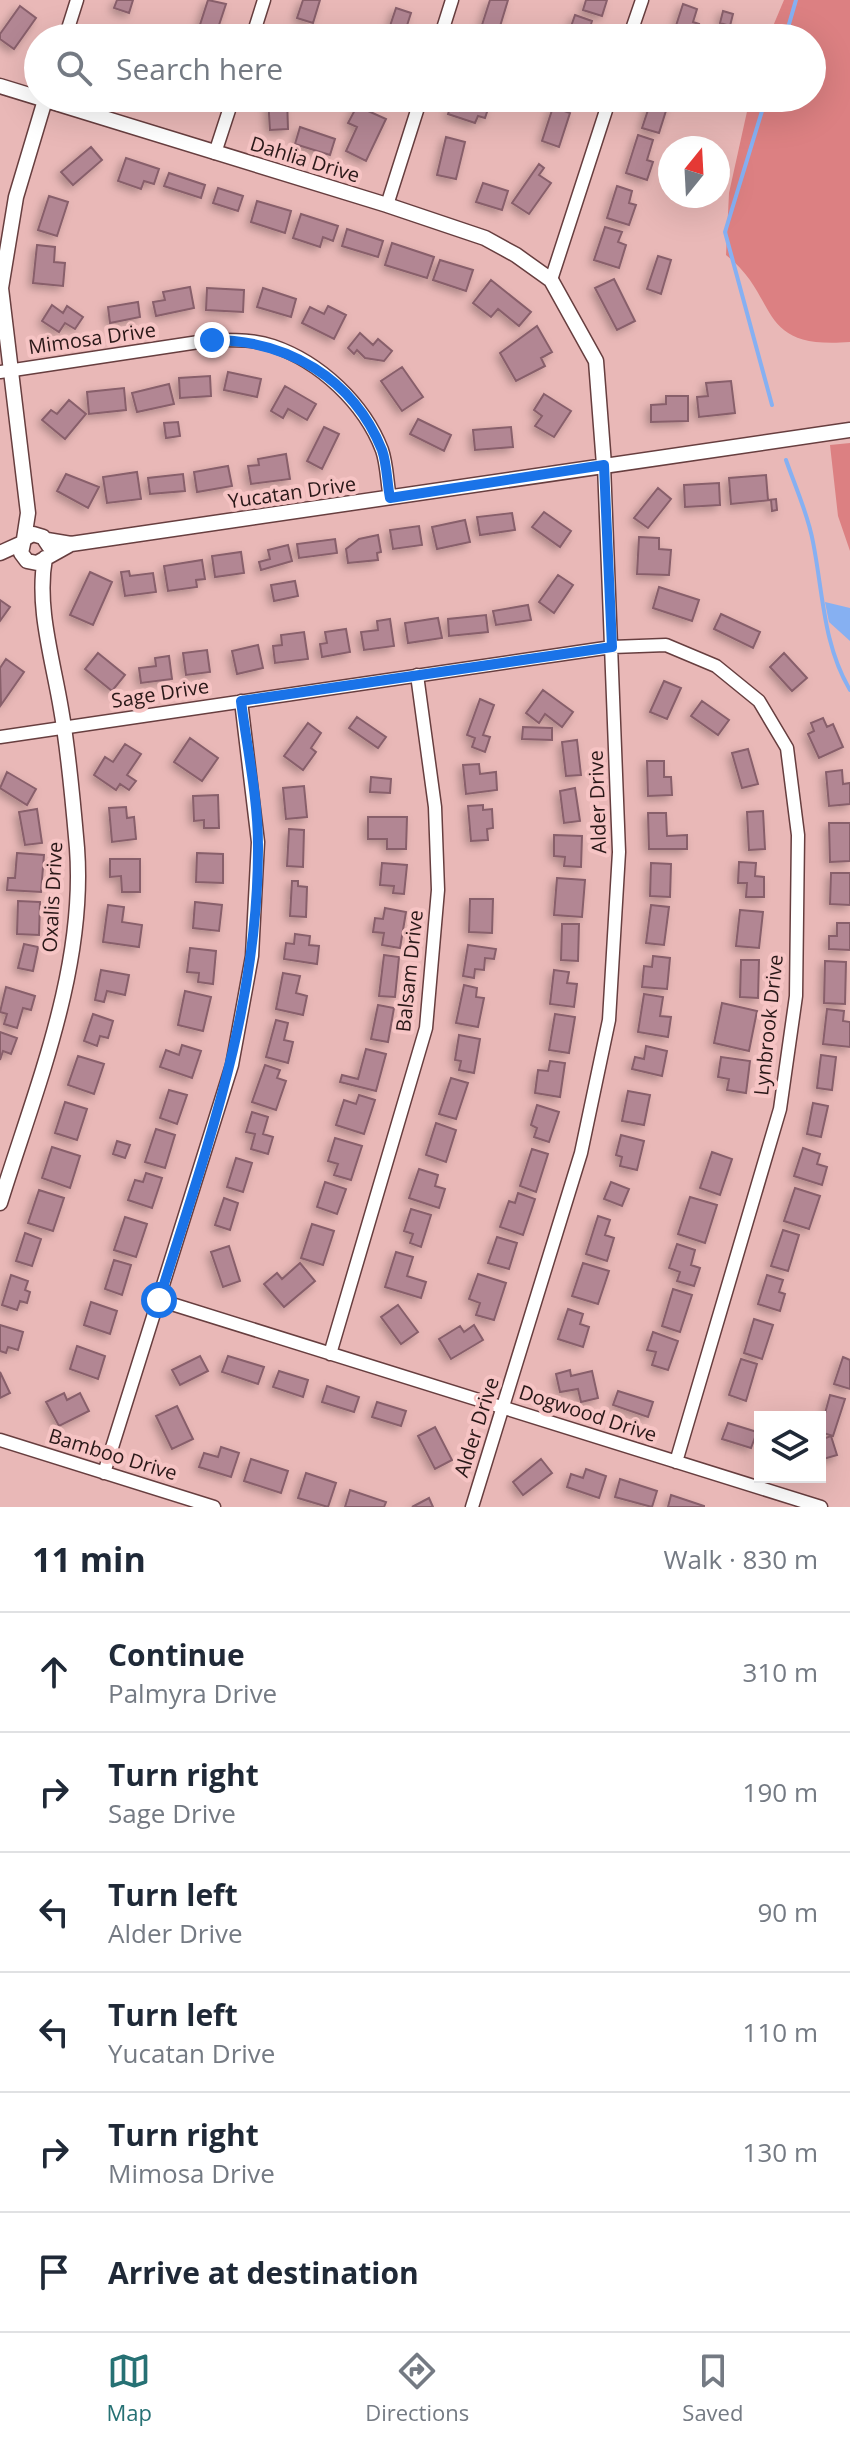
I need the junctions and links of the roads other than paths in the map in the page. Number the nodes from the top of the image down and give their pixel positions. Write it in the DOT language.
graph roads {
  1 [pos="77,0"];
  2 [pos="264,0"];
  3 [pos="452,0"];
  4 [pos="642,0"];
  5 [pos="69,24"];
  6 [pos="256,24"];
  7 [pos="444,24"];
  8 [pos="634,24"];
  9 [pos="0,86"];
  10 [pos="24,93"];
  11 [pos="42,112"];
  12 [pos="87,112"];
  13 [pos="228,112"];
  14 [pos="417,112"];
  15 [pos="605,112"];
  16 [pos="215,153"];
  17 [pos="387,205"];
  18 [pos="551,280"];
  19 [pos="5,371"];
  20 [pos="850,430"];
  21 [pos="604,465"];
  22 [pos="390,498"];
  23 [pos="34,548"];
  24 [pos="0,554"];
  25 [pos="612,647"];
  26 [pos="417,675"];
  27 [pos="241,701"];
  28 [pos="64,727"];
  29 [pos="0,737"];
  30 [pos="0,1203"];
  31 [pos="159,1300"];
  32 [pos="330,1354"];
  33 [pos="504,1407"];
  34 [pos="0,1440"];
  35 [pos="676,1462"];
  36 [pos="104,1473"];
  37 [pos="214,1507"];
  38 [pos="472,1507"];
  39 [pos="821,1507"];
  1 -- 5 [label="street"];
  2 -- 6 [label="street"];
  3 -- 7 [label="street"];
  4 -- 8 [label="street"];
  9 -- 10 [label="street, Dahlia Drive"];
  11 -- 19 [label="street"];
  12 -- 16 [label="street, Dahlia Drive"];
  13 -- 16 [label="street"];
  14 -- 17 [label="street"];
  15 -- 18 [label="street"];
  16 -- 17 [label="street, Dahlia Drive"];
  17 -- 18 [label="street, Dahlia Drive"];
  18 -- 21 [label="street, Alder Drive"];
  19 -- 22 [label="street, Mimosa Drive"];
  19 -- 23 [label="street"];
  20 -- 21 [label="street, Yucatan Drive"];
  21 -- 22 [label="street, Yucatan Drive"];
  21 -- 25 [label="street, Alder Drive"];
  22 -- 23 [label="street, Yucatan Drive"];
  23 -- 24 [label="street, Yucatan Drive"];
  23 -- 28 [label="street, Oxalis Drive"];
  25 -- 26 [label="street, Sage Drive"];
  25 -- 33 [label="street, Alder Drive"];
  25 -- 35 [label="street, Lynbrook Drive"];
  26 -- 27 [label="street, Sage Drive"];
  26 -- 32 [label="street, Balsam Drive"];
  27 -- 28 [label="street, Sage Drive"];
  27 -- 31 [label="street"];
  28 -- 29 [label="street, Sage Drive"];
  28 -- 30 [label="street, Oxalis Drive"];
  31 -- 32 [label="street, Dogwood Drive"];
  31 -- 36 [label="street"];
  32 -- 33 [label="street, Dogwood Drive"];
  33 -- 35 [label="street, Dogwood Drive"];
  33 -- 38 [label="street, Alder Drive"];
  34 -- 36 [label="street, Bamboo Drive"];
  35 -- 39 [label="street, Dogwood Drive"];
  36 -- 37 [label="street, Bamboo Drive"];
}
